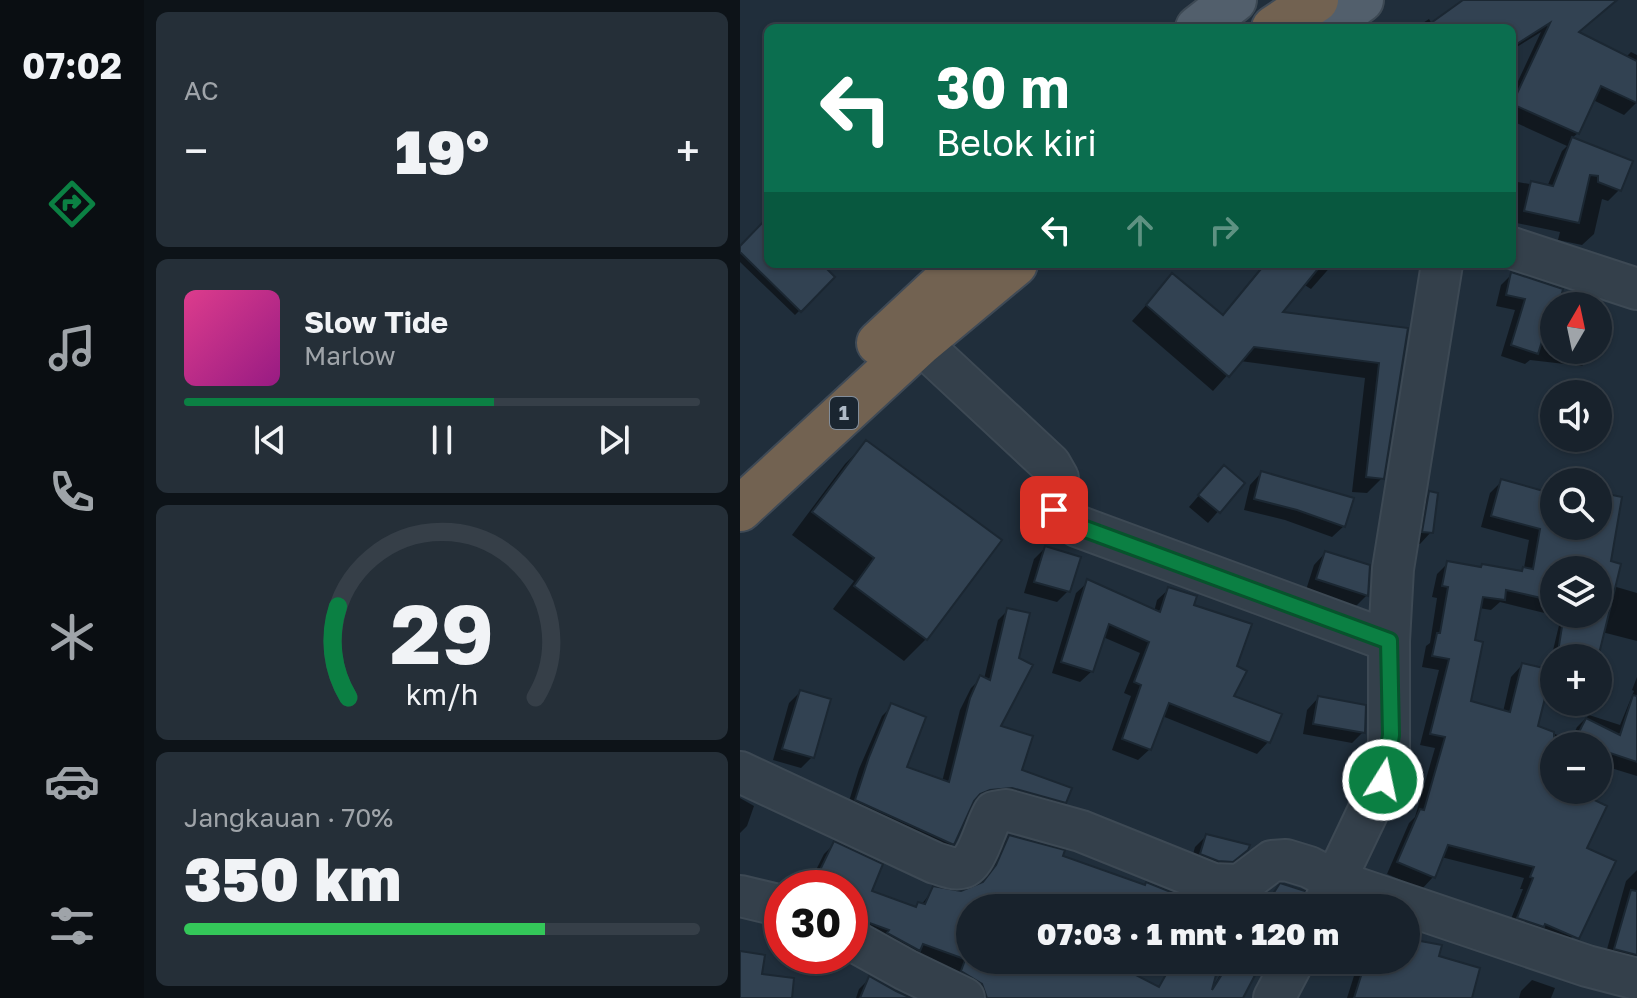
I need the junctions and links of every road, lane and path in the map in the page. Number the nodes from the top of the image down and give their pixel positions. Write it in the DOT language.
graph roads {
  1 [pos="1234,0"];
  2 [pos="1279,0"];
  3 [pos="1316,0"];
  4 [pos="1361,0"];
  5 [pos="1203,24"];
  6 [pos="1247,24"];
  7 [pos="1280,24"];
  8 [pos="1328,24"];
  9 [pos="1516,249"];
  10 [pos="962,268"];
  11 [pos="1010,268"];
  12 [pos="1441,268"];
  13 [pos="1637,289"];
  14 [pos="940,305"];
  15 [pos="740,474"];
  16 [pos="740,509"];
  17 [pos="1389,641"];
  18 [pos="740,772"];
  19 [pos="1328,894"];
  20 [pos="1329,894"];
  21 [pos="740,896"];
  22 [pos="764,902"];
  23 [pos="1420,920"];
  24 [pos="868,948"];
  25 [pos="1287,974"];
  26 [pos="1637,979"];
  27 [pos="964,998"];
  28 [pos="1274,998"];
  1 -- 5 [label="main road"];
  2 -- 6 [label="highway"];
  3 -- 7 [label="highway"];
  4 -- 8 [label="main road"];
  9 -- 13 [label="street"];
  10 -- 14 [label="highway, 1"];
  11 -- 14 [label="highway, 1"];
  12 -- 17 [label="street"];
  14 -- 15 [label="highway, 1"];
  14 -- 16 [label="highway, 1"];
  14 -- 17 [label="street"];
  17 -- 20 [label="street"];
  18 -- 19 [label="street"];
  21 -- 22 [label="street"];
  23 -- 26 [label="street"];
  24 -- 27 [label="street"];
  25 -- 28 [label="street"];
}
